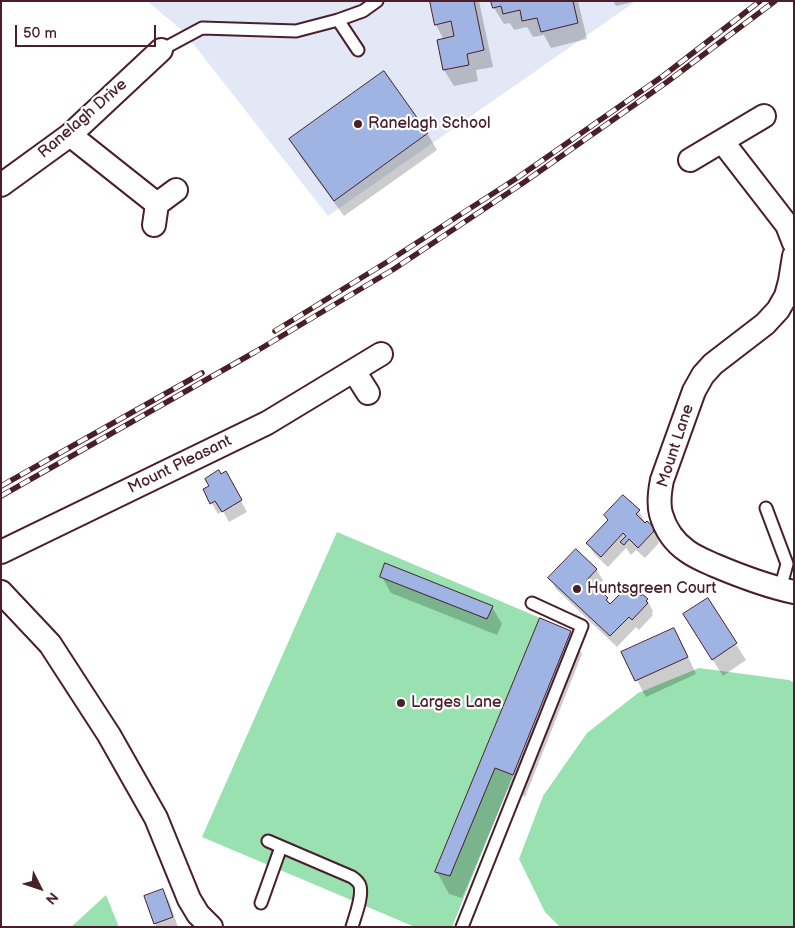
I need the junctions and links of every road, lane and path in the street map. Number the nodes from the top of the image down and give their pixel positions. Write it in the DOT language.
graph roads {
  1 [pos="377,1"];
  2 [pos="338,20"];
  3 [pos="161,50"];
  4 [pos="358,50"];
  5 [pos="764,116"];
  6 [pos="70,135"];
  7 [pos="722,141"];
  8 [pos="690,160"];
  9 [pos="1,185"];
  10 [pos="176,190"];
  11 [pos="794,243"];
  12 [pos="794,256"];
  13 [pos="381,354"];
  14 [pos="354,371"];
  15 [pos="368,393"];
  16 [pos="766,508"];
  17 [pos="1,552"];
  18 [pos="787,591"];
  19 [pos="1,592"];
  20 [pos="532,603"];
  21 [pos="268,841"];
  22 [pos="281,846"];
  23 [pos="261,903"];
  24 [pos="201,924"];
  25 [pos="352,927"];
  26 [pos="462,927"];
  1 -- 2 [label="lane"];
  2 -- 3 [label="lane"];
  2 -- 4 [label="lane"];
  3 -- 6 [label="street, Ranelagh Drive"];
  5 -- 7 [label="street"];
  6 -- 9 [label="street, Ranelagh Drive"];
  6 -- 10 [label="street"];
  7 -- 8 [label="street"];
  7 -- 11 [label="street"];
  12 -- 18 [label="street, Mount Lane"];
  13 -- 14 [label="street, Mount Pleasant"];
  14 -- 15 [label="street"];
  14 -- 17 [label="street, Mount Pleasant"];
  16 -- 18 [label="lane"];
  19 -- 24 [label="street"];
  20 -- 26 [label="lane"];
  21 -- 22 [label="lane"];
  22 -- 23 [label="lane"];
  22 -- 25 [label="lane"];
}
